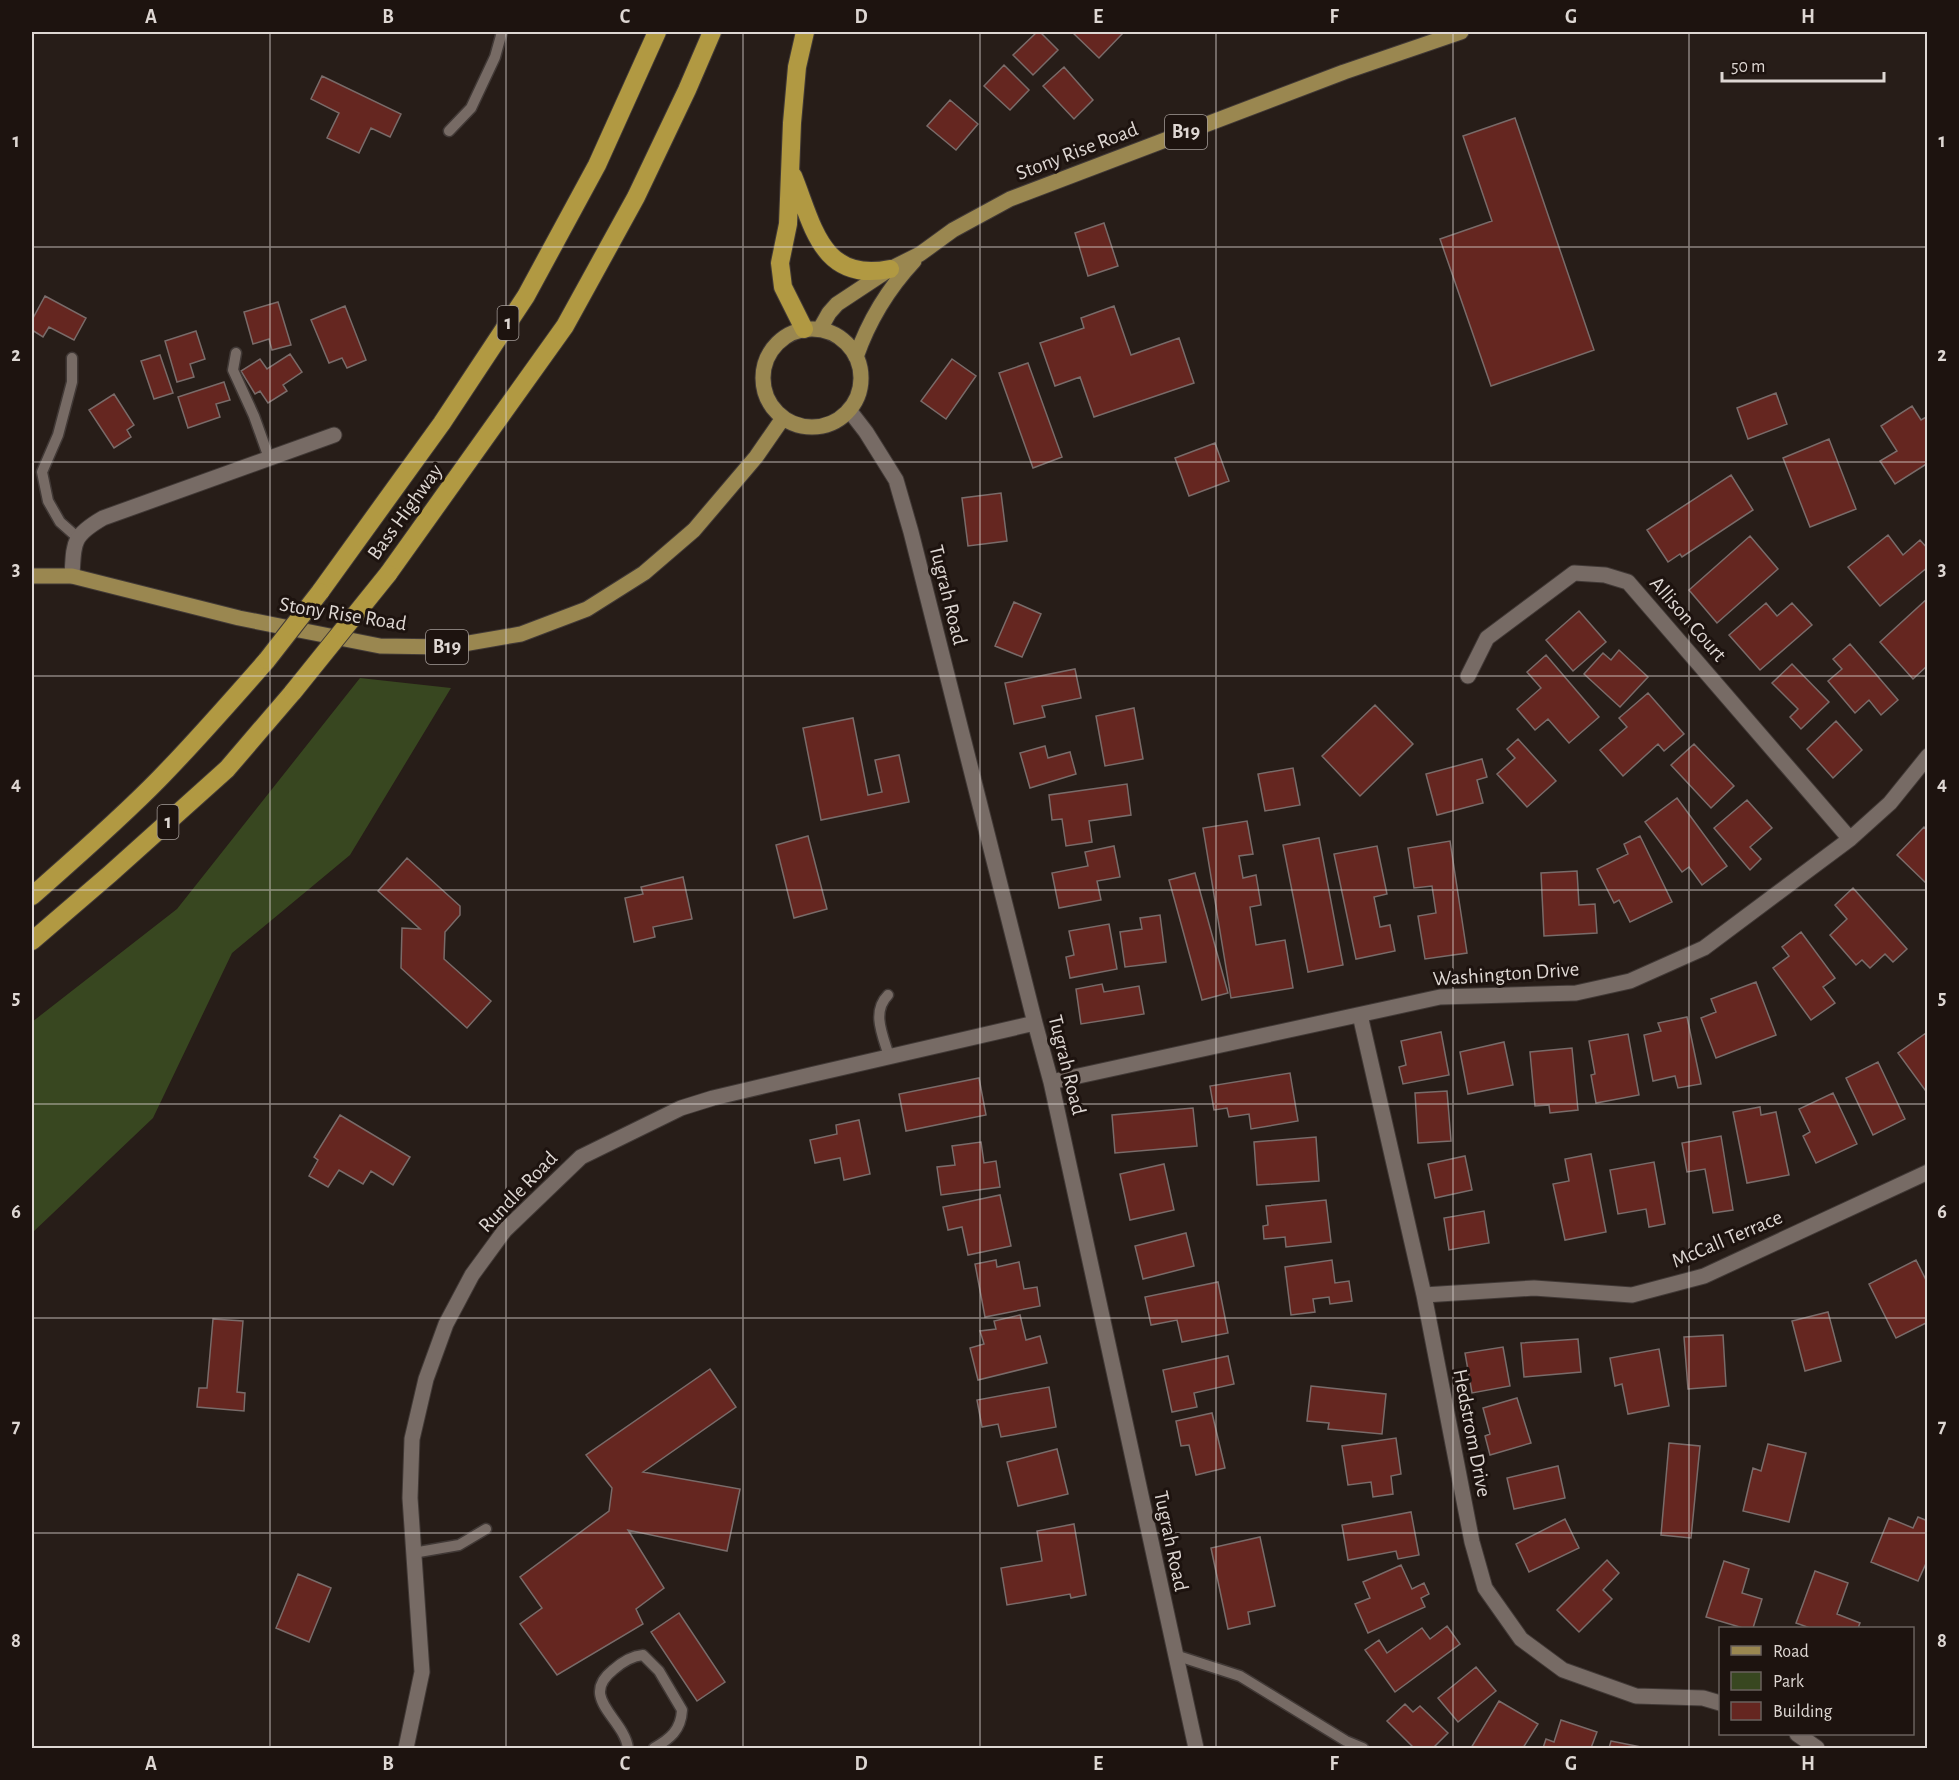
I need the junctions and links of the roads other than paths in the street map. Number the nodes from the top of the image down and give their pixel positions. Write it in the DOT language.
graph roads {
  1 [pos="502,32"];
  2 [pos="657,32"];
  3 [pos="712,32"];
  4 [pos="805,32"];
  5 [pos="1461,32"];
  6 [pos="449,131"];
  7 [pos="791,172"];
  8 [pos="920,254"];
  9 [pos="890,269"];
  10 [pos="812,329"];
  11 [pos="236,353"];
  12 [pos="856,357"];
  13 [pos="72,358"];
  14 [pos="849,410"];
  15 [pos="783,418"];
  16 [pos="334,435"];
  17 [pos="269,458"];
  18 [pos="78,538"];
  19 [pos="32,576"];
  20 [pos="72,576"];
  21 [pos="1468,676"];
  22 [pos="1928,756"];
  23 [pos="1850,839"];
  24 [pos="32,896"];
  25 [pos="32,941"];
  26 [pos="888,995"];
  27 [pos="1360,1016"];
  28 [pos="1035,1023"];
  29 [pos="889,1056"];
  30 [pos="1051,1082"];
  31 [pos="1928,1172"];
  32 [pos="1424,1295"];
  33 [pos="486,1529"];
  34 [pos="413,1553"];
  35 [pos="1175,1655"];
  36 [pos="1719,1703"];
  37 [pos="1798,1735"];
  38 [pos="406,1749"];
  39 [pos="628,1749"];
  40 [pos="654,1749"];
  41 [pos="1196,1749"];
  42 [pos="1363,1749"];
  43 [pos="1817,1749"];
  1 -- 6 [label="lane"];
  2 -- 24 [label="highway, Bass Highway / 1, bridge"];
  3 -- 25 [label="highway, Bass Highway / 1, bridge"];
  4 -- 7 [label="highway"];
  5 -- 8 [label="main road, Stony Rise Road / B19"];
  7 -- 9 [label="highway"];
  7 -- 10 [label="highway"];
  8 -- 9 [label="main road, Stony Rise Road / B19"];
  8 -- 12 [label="main road, Stony Rise Road / B19"];
  9 -- 10 [label="main road, Stony Rise Road / B19"];
  10 -- 12 [label="main road"];
  10 -- 15 [label="main road, B19"];
  11 -- 17 [label="lane"];
  12 -- 14 [label="main road, B19"];
  13 -- 18 [label="lane"];
  14 -- 15 [label="main road"];
  14 -- 28 [label="street, Tugrah Road"];
  15 -- 20 [label="main road, Stony Rise Road / B19"];
  16 -- 17 [label="street"];
  17 -- 18 [label="street"];
  18 -- 20 [label="street"];
  19 -- 20 [label="main road, Stony Rise Road / B19"];
  21 -- 23 [label="street, Allison Court"];
  22 -- 23 [label="street, Washington Drive"];
  23 -- 27 [label="street, Washington Drive"];
  26 -- 29 [label="lane"];
  27 -- 30 [label="street, Washington Drive"];
  27 -- 32 [label="street, Hedstrom Drive"];
  28 -- 29 [label="street, Rundle Road"];
  28 -- 30 [label="street, Tugrah Road"];
  29 -- 34 [label="street, Rundle Road"];
  30 -- 35 [label="street, Tugrah Road"];
  31 -- 32 [label="street, McCall Terrace"];
  32 -- 36 [label="street, Hedstrom Drive"];
  33 -- 34 [label="lane"];
  34 -- 38 [label="street, Rundle Road"];
  35 -- 41 [label="street, Tugrah Road"];
  35 -- 42 [label="lane"];
  37 -- 43 [label="street"];
  39 -- 40 [label="lane"];
}
